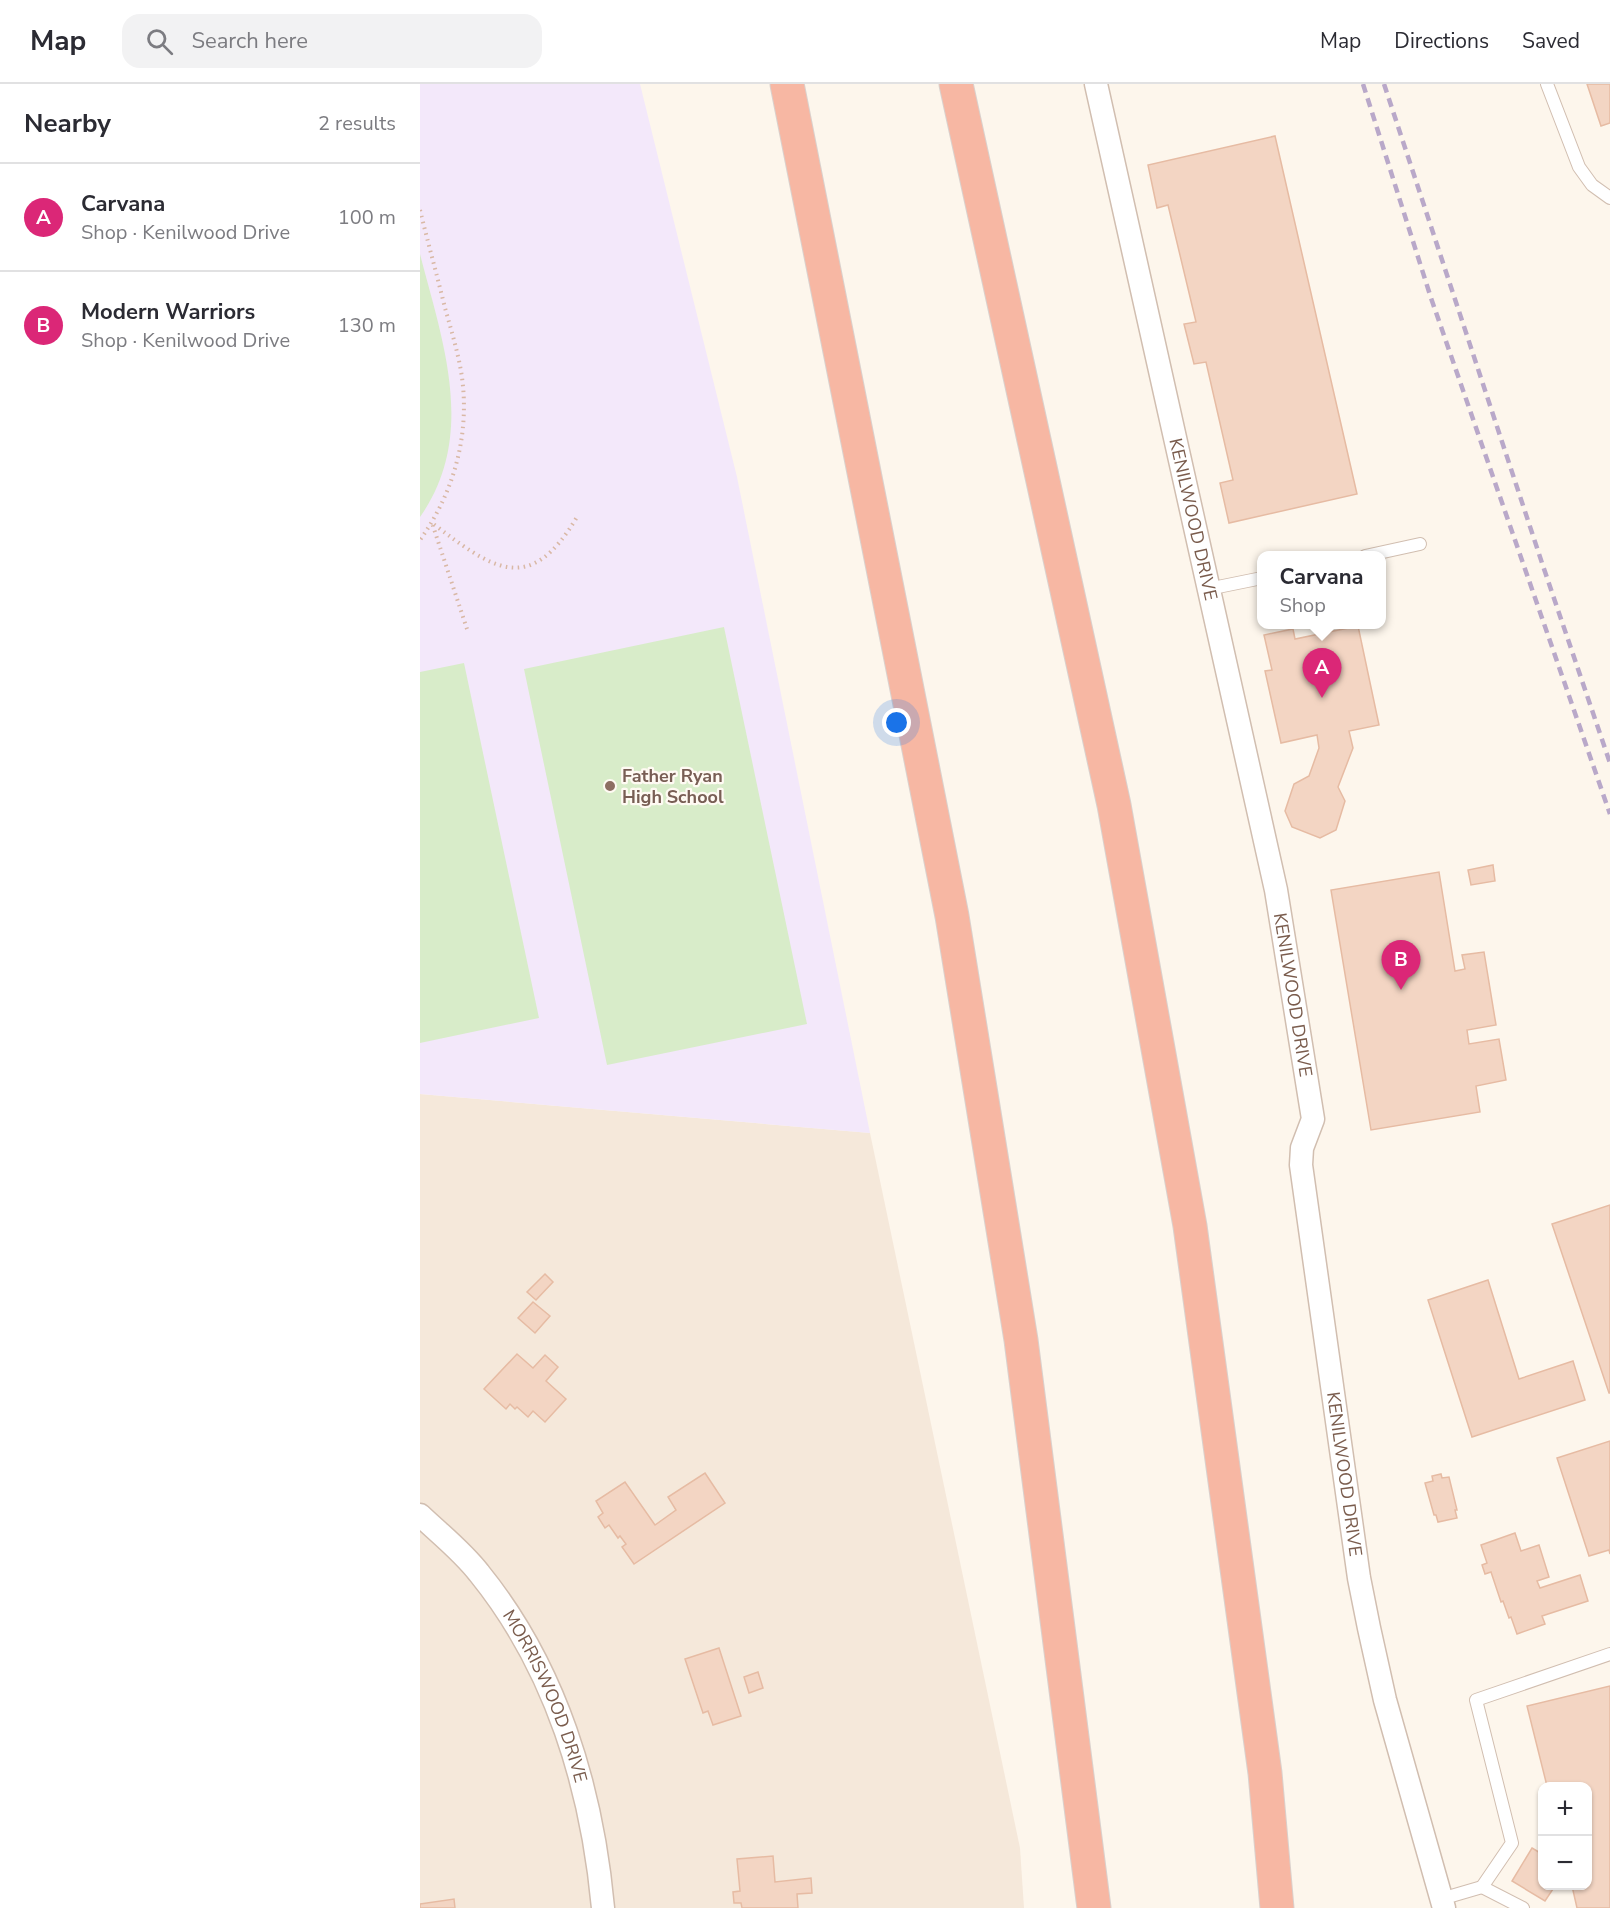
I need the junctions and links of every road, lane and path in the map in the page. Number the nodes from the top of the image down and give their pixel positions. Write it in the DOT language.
graph roads {
  1 [pos="787,84"];
  2 [pos="954,84"];
  3 [pos="1096,84"];
  4 [pos="1547,84"];
  5 [pos="1610,198"];
  6 [pos="420,210"];
  7 [pos="577,517"];
  8 [pos="432,523"];
  9 [pos="420,540"];
  10 [pos="1420,544"];
  11 [pos="1385,551"];
  12 [pos="1257,579"];
  13 [pos="1208,589"];
  14 [pos="467,629"];
  15 [pos="420,1515"];
  16 [pos="1610,1654"];
  17 [pos="1482,1887"];
  18 [pos="1443,1903"];
  19 [pos="603,1908"];
  20 [pos="1094,1908"];
  21 [pos="1277,1908"];
  22 [pos="1523,1908"];
  1 -- 20 [label="highway"];
  2 -- 21 [label="highway"];
  3 -- 13 [label="street, KENILWOOD DRIVE"];
  4 -- 5 [label="lane"];
  6 -- 8 [label="path"];
  7 -- 8 [label="path"];
  8 -- 9 [label="path"];
  8 -- 14 [label="path"];
  10 -- 11 [label="lane"];
  12 -- 13 [label="lane"];
  13 -- 18 [label="street, KENILWOOD DRIVE"];
  15 -- 19 [label="street, MORRISWOOD DRIVE"];
  16 -- 17 [label="lane"];
  17 -- 18 [label="lane"];
  17 -- 22 [label="lane"];
}
